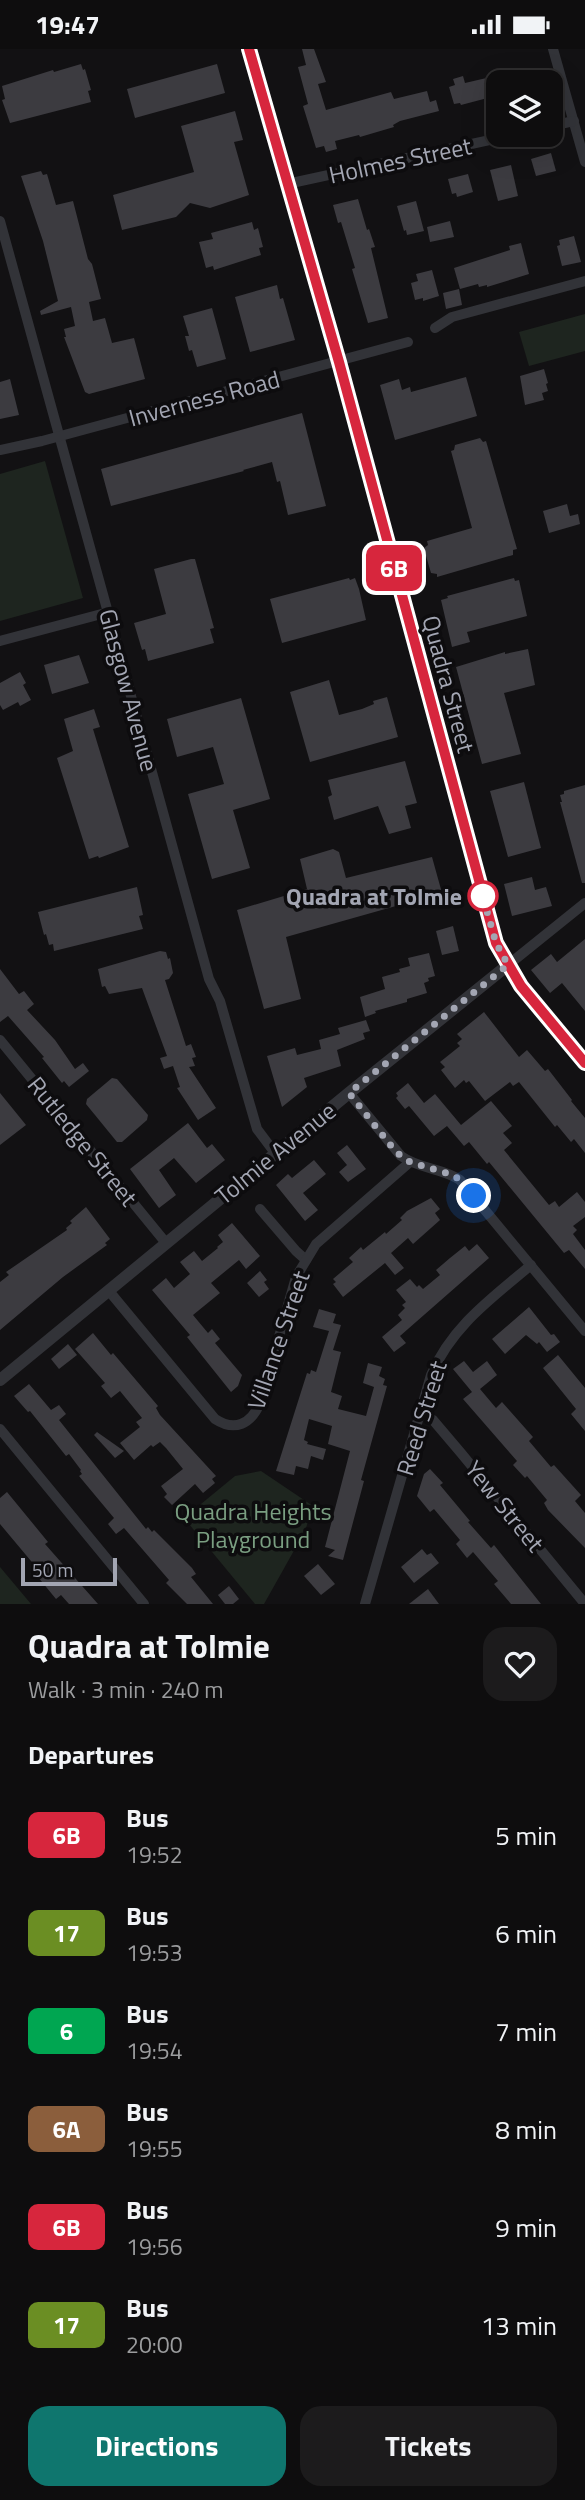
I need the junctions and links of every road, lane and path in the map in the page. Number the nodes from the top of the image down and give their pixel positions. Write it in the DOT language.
graph roads {
  1 [pos="249,49"];
  2 [pos="553,49"];
  3 [pos="574,121"];
  4 [pos="563,123"];
  5 [pos="486,141"];
  6 [pos="585,162"];
  7 [pos="287,184"];
  8 [pos="0,221"];
  9 [pos="585,281"];
  10 [pos="435,328"];
  11 [pos="408,342"];
  12 [pos="339,362"];
  13 [pos="58,436"];
  14 [pos="0,450"];
  15 [pos="109,612"];
  16 [pos="0,641"];
  17 [pos="585,903"];
  18 [pos="508,965"];
  19 [pos="0,1040"];
  20 [pos="585,1063"];
  21 [pos="349,1093"];
  22 [pos="275,1153"];
  23 [pos="410,1162"];
  24 [pos="260,1209"];
  25 [pos="166,1243"];
  26 [pos="306,1260"];
  27 [pos="531,1265"];
  28 [pos="109,1291"];
  29 [pos="585,1331"];
  30 [pos="0,1380"];
  31 [pos="421,1411"];
  32 [pos="0,1429"];
  33 [pos="144,1604"];
  34 [pos="365,1604"];
  35 [pos="585,1604"];
  1 -- 7 [label="main road, Quadra Street"];
  2 -- 3 [label="street"];
  3 -- 4 [label="street"];
  3 -- 6 [label="street"];
  5 -- 7 [label="street, Holmes Street"];
  7 -- 12 [label="main road, Quadra Street"];
  8 -- 13 [label="street, Glasgow Avenue"];
  9 -- 10 [label="street"];
  11 -- 12 [label="street, Inverness Road"];
  12 -- 13 [label="street, Inverness Road"];
  12 -- 18 [label="main road, Quadra Street"];
  13 -- 14 [label="street, Inverness Road"];
  13 -- 15 [label="street, Glasgow Avenue"];
  15 -- 16 [label="street"];
  15 -- 22 [label="street, Glasgow Avenue"];
  17 -- 18 [label="street, Tolmie Avenue"];
  18 -- 20 [label="main road, Quadra Street"];
  18 -- 21 [label="street, Tolmie Avenue"];
  19 -- 25 [label="street, Rutledge Street"];
  21 -- 22 [label="street, Tolmie Avenue"];
  21 -- 23 [label="street"];
  22 -- 25 [label="street, Tolmie Avenue"];
  23 -- 26 [label="street, Villance Street"];
  23 -- 27 [label="street"];
  24 -- 26 [label="street"];
  25 -- 28 [label="street, Tolmie Avenue"];
  26 -- 28 [label="street, Villance Street"];
  27 -- 29 [label="street"];
  27 -- 31 [label="street, Reed Street"];
  28 -- 30 [label="street, Tolmie Avenue"];
  31 -- 34 [label="street, Reed Street"];
  31 -- 35 [label="street, Yew Street"];
  32 -- 33 [label="street"];
}
